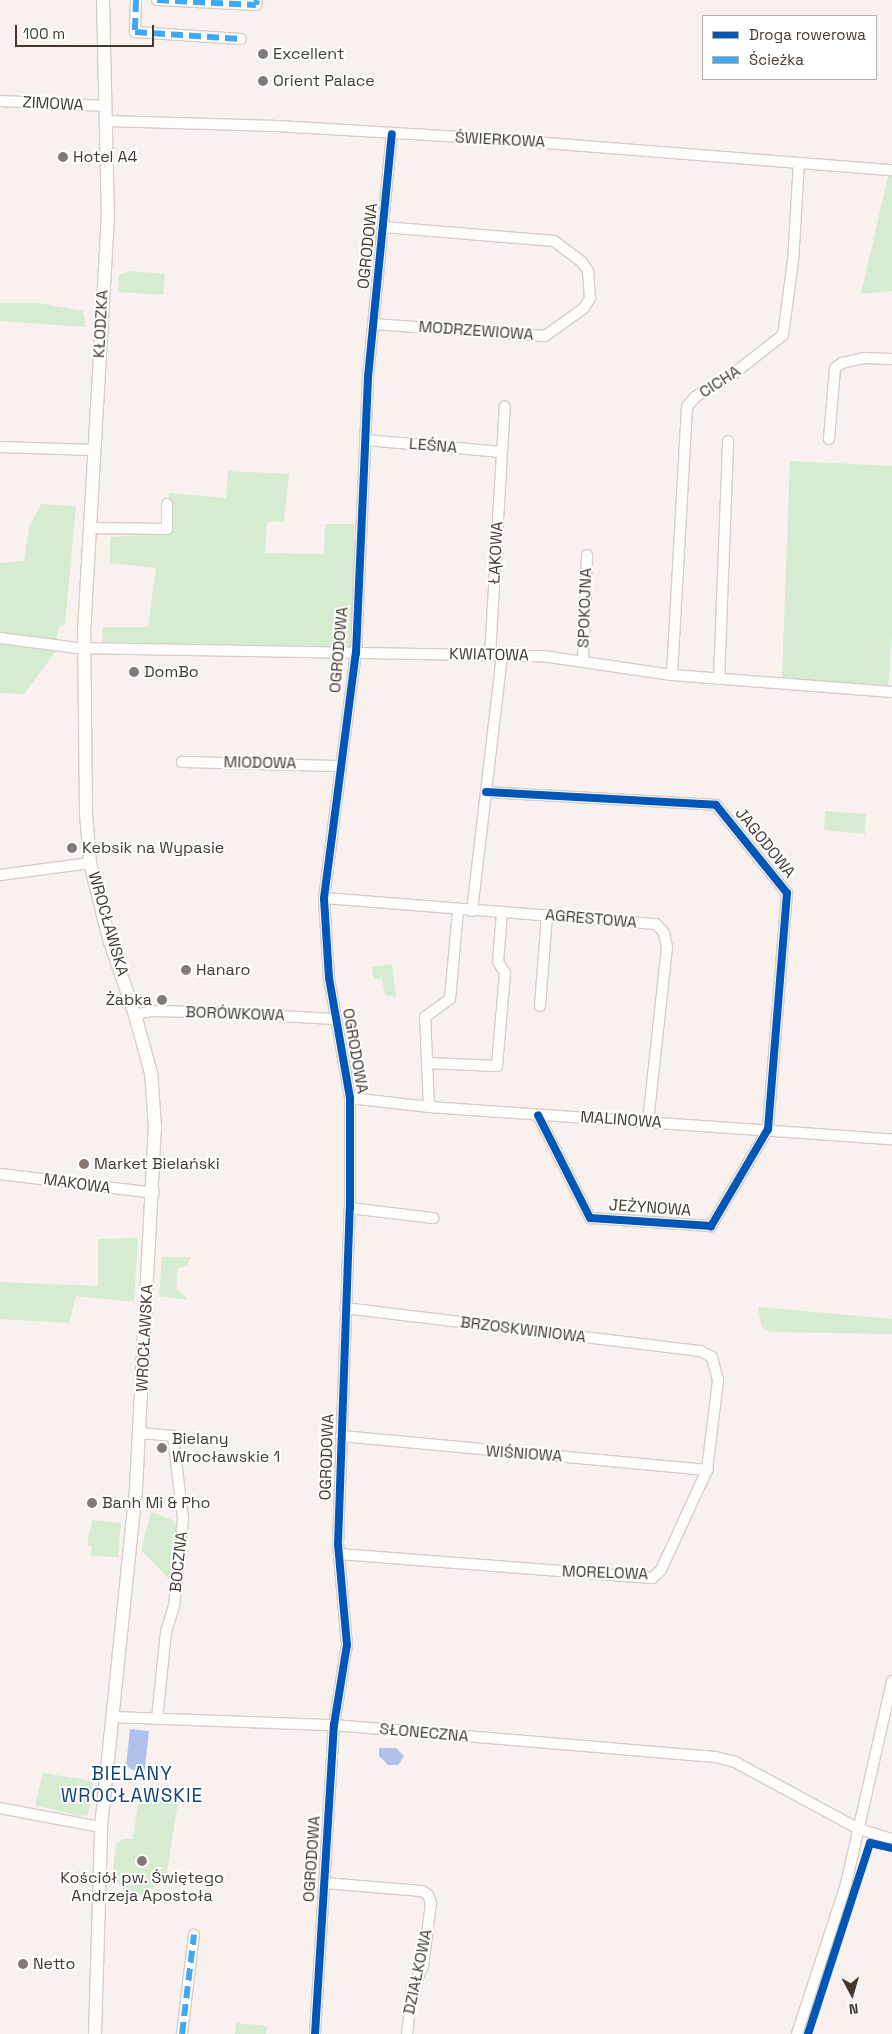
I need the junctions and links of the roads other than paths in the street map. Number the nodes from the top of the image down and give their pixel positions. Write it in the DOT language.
graph roads {
  1 [pos="103,0"];
  2 [pos="136,0"];
  3 [pos="157,0"];
  4 [pos="257,0"];
  5 [pos="241,39"];
  6 [pos="0,101"];
  7 [pos="106,106"];
  8 [pos="106,121"];
  9 [pos="392,134"];
  10 [pos="799,164"];
  11 [pos="892,170"];
  12 [pos="384,227"];
  13 [pos="373,324"];
  14 [pos="892,359"];
  15 [pos="505,406"];
  16 [pos="829,439"];
  17 [pos="366,440"];
  18 [pos="728,441"];
  19 [pos="0,447"];
  20 [pos="94,450"];
  21 [pos="501,452"];
  22 [pos="168,504"];
  23 [pos="90,528"];
  24 [pos="587,555"];
  25 [pos="0,638"];
  26 [pos="84,648"];
  27 [pos="356,653"];
  28 [pos="490,655"];
  29 [pos="502,655"];
  30 [pos="582,661"];
  31 [pos="672,675"];
  32 [pos="719,679"];
  33 [pos="892,692"];
  34 [pos="182,762"];
  35 [pos="339,766"];
  36 [pos="486,792"];
  37 [pos="90,863"];
  38 [pos="0,875"];
  39 [pos="324,898"];
  40 [pos="458,910"];
  41 [pos="472,911"];
  42 [pos="502,912"];
  43 [pos="547,915"];
  44 [pos="540,1006"];
  45 [pos="135,1015"];
  46 [pos="335,1019"];
  47 [pos="428,1063"];
  48 [pos="350,1098"];
  49 [pos="429,1107"];
  50 [pos="538,1115"];
  51 [pos="648,1122"];
  52 [pos="768,1129"];
  53 [pos="892,1139"];
  54 [pos="0,1174"];
  55 [pos="154,1193"];
  56 [pos="350,1208"];
  57 [pos="433,1218"];
  58 [pos="346,1308"];
  59 [pos="700,1351"];
  60 [pos="140,1433"];
  61 [pos="341,1436"];
  62 [pos="707,1470"];
  63 [pos="339,1554"];
  64 [pos="892,1681"];
  65 [pos="112,1717"];
  66 [pos="158,1719"];
  67 [pos="334,1724"];
  68 [pos="0,1808"];
  69 [pos="101,1827"];
  70 [pos="859,1829"];
  71 [pos="892,1839"];
  72 [pos="324,1883"];
  73 [pos="194,1935"];
  74 [pos="95,2034"];
  75 [pos="182,2034"];
  76 [pos="315,2034"];
  77 [pos="407,2034"];
  78 [pos="797,2034"];
  1 -- 7 [label="main road, KŁODZKA"];
  2 -- 5 [label="street"];
  3 -- 4 [label="street"];
  6 -- 7 [label="street, ZIMOWA"];
  7 -- 8 [label="main road, KŁODZKA"];
  8 -- 9 [label="street, ŚWIERKOWA"];
  8 -- 20 [label="main road, KŁODZKA"];
  9 -- 10 [label="street, ŚWIERKOWA"];
  9 -- 12 [label="street, OGRODOWA"];
  10 -- 11 [label="street, ŚWIERKOWA"];
  10 -- 31 [label="street, CICHA"];
  12 -- 13 [label="street, OGRODOWA"];
  12 -- 13 [label="street, MODRZEWIOWA"];
  13 -- 17 [label="street, OGRODOWA"];
  14 -- 16 [label="street"];
  15 -- 21 [label="street, ŁĄKOWA"];
  17 -- 21 [label="street, LEŚNA"];
  17 -- 27 [label="street, OGRODOWA"];
  18 -- 32 [label="street"];
  19 -- 20 [label="street"];
  20 -- 23 [label="main road, KŁODZKA"];
  21 -- 28 [label="street, ŁĄKOWA"];
  22 -- 23 [label="street"];
  23 -- 26 [label="main road, KŁODZKA"];
  24 -- 30 [label="street, SPOKOJNA"];
  25 -- 26 [label="street, KWIATOWA"];
  26 -- 27 [label="street, KWIATOWA"];
  26 -- 37 [label="main road, WROCŁAWSKA"];
  27 -- 28 [label="street, KWIATOWA"];
  27 -- 35 [label="street, OGRODOWA"];
  28 -- 29 [label="street, KWIATOWA"];
  29 -- 30 [label="street, KWIATOWA"];
  29 -- 36 [label="street"];
  30 -- 31 [label="street, KWIATOWA"];
  31 -- 32 [label="street, KWIATOWA"];
  32 -- 33 [label="street, KWIATOWA"];
  34 -- 35 [label="street, MIODOWA"];
  35 -- 39 [label="street, OGRODOWA"];
  36 -- 41 [label="street"];
  36 -- 52 [label="street, JAGODOWA"];
  37 -- 38 [label="street"];
  37 -- 45 [label="main road, WROCŁAWSKA"];
  39 -- 40 [label="street, AGRESTOWA"];
  39 -- 46 [label="street, OGRODOWA"];
  40 -- 41 [label="street, AGRESTOWA"];
  40 -- 47 [label="street"];
  41 -- 42 [label="street, AGRESTOWA"];
  42 -- 43 [label="street, AGRESTOWA"];
  42 -- 47 [label="street"];
  43 -- 44 [label="street"];
  43 -- 51 [label="street, AGRESTOWA"];
  45 -- 46 [label="street, BORÓWKOWA"];
  45 -- 55 [label="main road, WROCŁAWSKA"];
  46 -- 48 [label="street, OGRODOWA"];
  47 -- 49 [label="street"];
  48 -- 49 [label="street, MALINOWA"];
  48 -- 56 [label="street, OGRODOWA"];
  49 -- 50 [label="street, MALINOWA"];
  50 -- 51 [label="street, MALINOWA"];
  50 -- 52 [label="street, JEŻYNOWA"];
  51 -- 52 [label="street, MALINOWA"];
  52 -- 53 [label="street, MALINOWA"];
  54 -- 55 [label="street, MAKOWA"];
  55 -- 60 [label="main road, WROCŁAWSKA"];
  56 -- 57 [label="street"];
  56 -- 58 [label="street, OGRODOWA"];
  58 -- 59 [label="street, BRZOSKWINIOWA"];
  58 -- 61 [label="street, OGRODOWA"];
  59 -- 62 [label="street, MORELOWA"];
  60 -- 65 [label="main road, WROCŁAWSKA"];
  60 -- 66 [label="street, BOCZNA"];
  61 -- 62 [label="street, WIŚNIOWA"];
  61 -- 63 [label="street, OGRODOWA"];
  62 -- 63 [label="street, MORELOWA"];
  63 -- 67 [label="street, OGRODOWA"];
  64 -- 70 [label="street"];
  65 -- 66 [label="street, SŁONECZNA"];
  65 -- 69 [label="main road, WROCŁAWSKA"];
  66 -- 67 [label="street, SŁONECZNA"];
  67 -- 70 [label="street, SŁONECZNA"];
  67 -- 72 [label="street, OGRODOWA"];
  68 -- 69 [label="street"];
  69 -- 74 [label="main road, WROCŁAWSKA"];
  70 -- 71 [label="street, SŁONECZNA"];
  70 -- 78 [label="street"];
  72 -- 76 [label="street, OGRODOWA"];
  72 -- 77 [label="street, DZIAŁKOWA"];
  73 -- 75 [label="street"];
}
